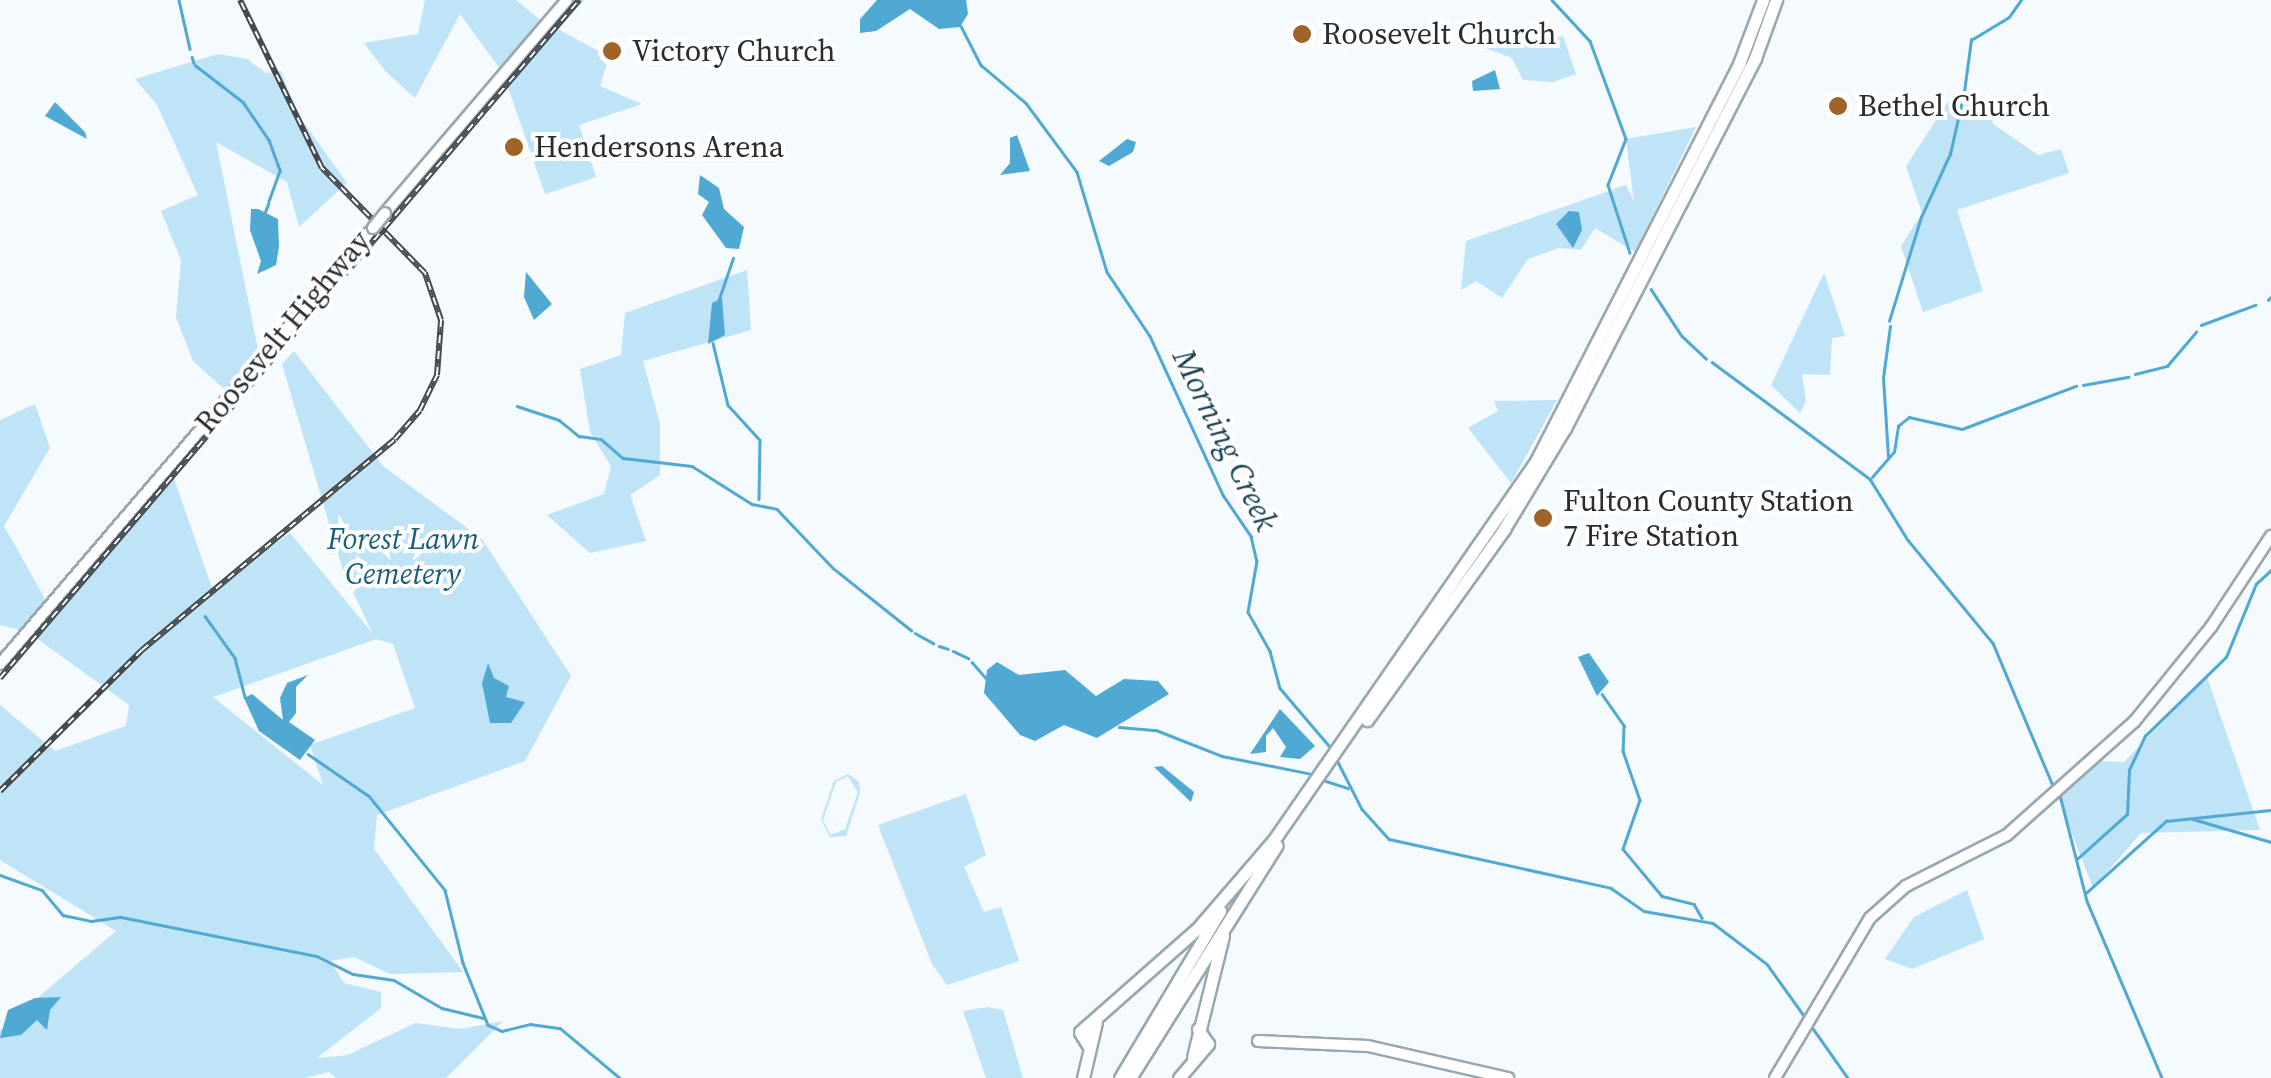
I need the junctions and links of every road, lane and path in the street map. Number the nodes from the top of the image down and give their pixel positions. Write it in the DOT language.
graph roads {
  1 [pos="566,0"];
  2 [pos="1763,0"];
  3 [pos="1776,0"];
  4 [pos="2271,536"];
  5 [pos="0,664"];
  6 [pos="2036,811"];
  7 [pos="2019,826"];
  8 [pos="1274,851"];
  9 [pos="1254,863"];
  10 [pos="1258,1041"];
  11 [pos="1084,1078"];
  12 [pos="1120,1078"];
  13 [pos="1130,1078"];
  14 [pos="1180,1078"];
  15 [pos="1508,1078"];
  16 [pos="1775,1078"];
  1 -- 5 [label="main road, Roosevelt Highway, bridge"];
  2 -- 9 [label="highway"];
  3 -- 8 [label="highway"];
  4 -- 6 [label="main road"];
  6 -- 7 [label="main road"];
  6 -- 7 [label="main road"];
  7 -- 16 [label="main road"];
  8 -- 13 [label="highway"];
  8 -- 14 [label="highway"];
  9 -- 11 [label="highway"];
  9 -- 12 [label="highway"];
  10 -- 15 [label="main road"];
}
